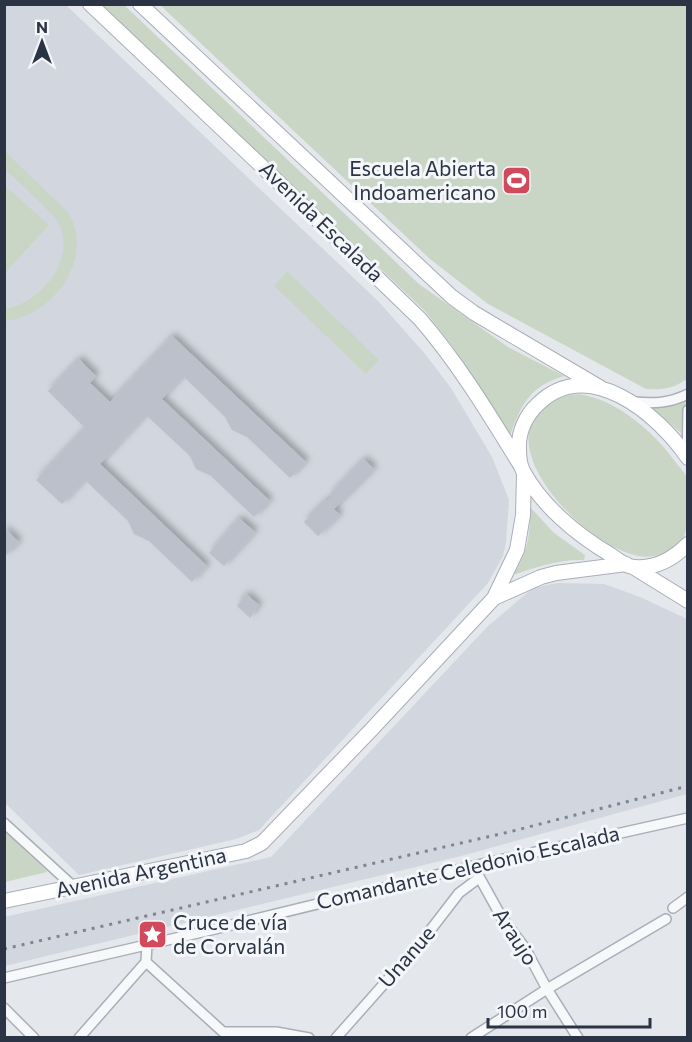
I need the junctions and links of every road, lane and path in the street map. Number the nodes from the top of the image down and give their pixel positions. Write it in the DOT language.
graph roads {
  1 [pos="90,4"];
  2 [pos="140,4"];
  3 [pos="601,388"];
  4 [pos="687,394"];
  5 [pos="630,402"];
  6 [pos="687,410"];
  7 [pos="687,457"];
  8 [pos="523,469"];
  9 [pos="687,544"];
  10 [pos="630,566"];
  11 [pos="494,598"];
  12 [pos="687,601"];
  13 [pos="687,818"];
  14 [pos="4,823"];
  15 [pos="473,866"];
  16 [pos="479,878"];
  17 [pos="74,887"];
  18 [pos="687,897"];
  19 [pos="4,901"];
  20 [pos="673,908"];
  21 [pos="666,919"];
  22 [pos="147,944"];
  23 [pos="146,962"];
  24 [pos="4,978"];
  25 [pos="547,989"];
  26 [pos="4,1008"];
  27 [pos="221,1035"];
  28 [pos="34,1038"];
  29 [pos="79,1038"];
  30 [pos="309,1038"];
  31 [pos="336,1038"];
  32 [pos="471,1038"];
  33 [pos="578,1038"];
  1 -- 8 [label="main road, Avenida Escalada"];
  2 -- 3 [label="main road, Avenida Escalada"];
  3 -- 5 [label="main road, Avenida Escalada"];
  3 -- 8 [label="main road"];
  4 -- 5 [label="street"];
  5 -- 7 [label="main road, Avenida Escalada"];
  6 -- 7 [label="street"];
  8 -- 10 [label="main road, Avenida Escalada"];
  8 -- 11 [label="main road"];
  9 -- 10 [label="main road"];
  10 -- 11 [label="main road"];
  10 -- 12 [label="main road"];
  11 -- 17 [label="main road, Avenida Argentina"];
  13 -- 15 [label="street, Comandante Celedonio Escalada"];
  14 -- 17 [label="street"];
  15 -- 16 [label="street, Araujo"];
  15 -- 22 [label="street, Comandante Celedonio Escalada"];
  16 -- 25 [label="street, Araujo"];
  16 -- 31 [label="street, Unanue"];
  17 -- 19 [label="main road, Avenida Argentina"];
  18 -- 20 [label="street"];
  21 -- 25 [label="street"];
  22 -- 23 [label="street"];
  22 -- 24 [label="street, Comandante Celedonio Escalada"];
  23 -- 27 [label="street"];
  23 -- 29 [label="street"];
  25 -- 32 [label="street"];
  25 -- 33 [label="street, Araujo"];
  26 -- 28 [label="street"];
  27 -- 30 [label="street"];
}
